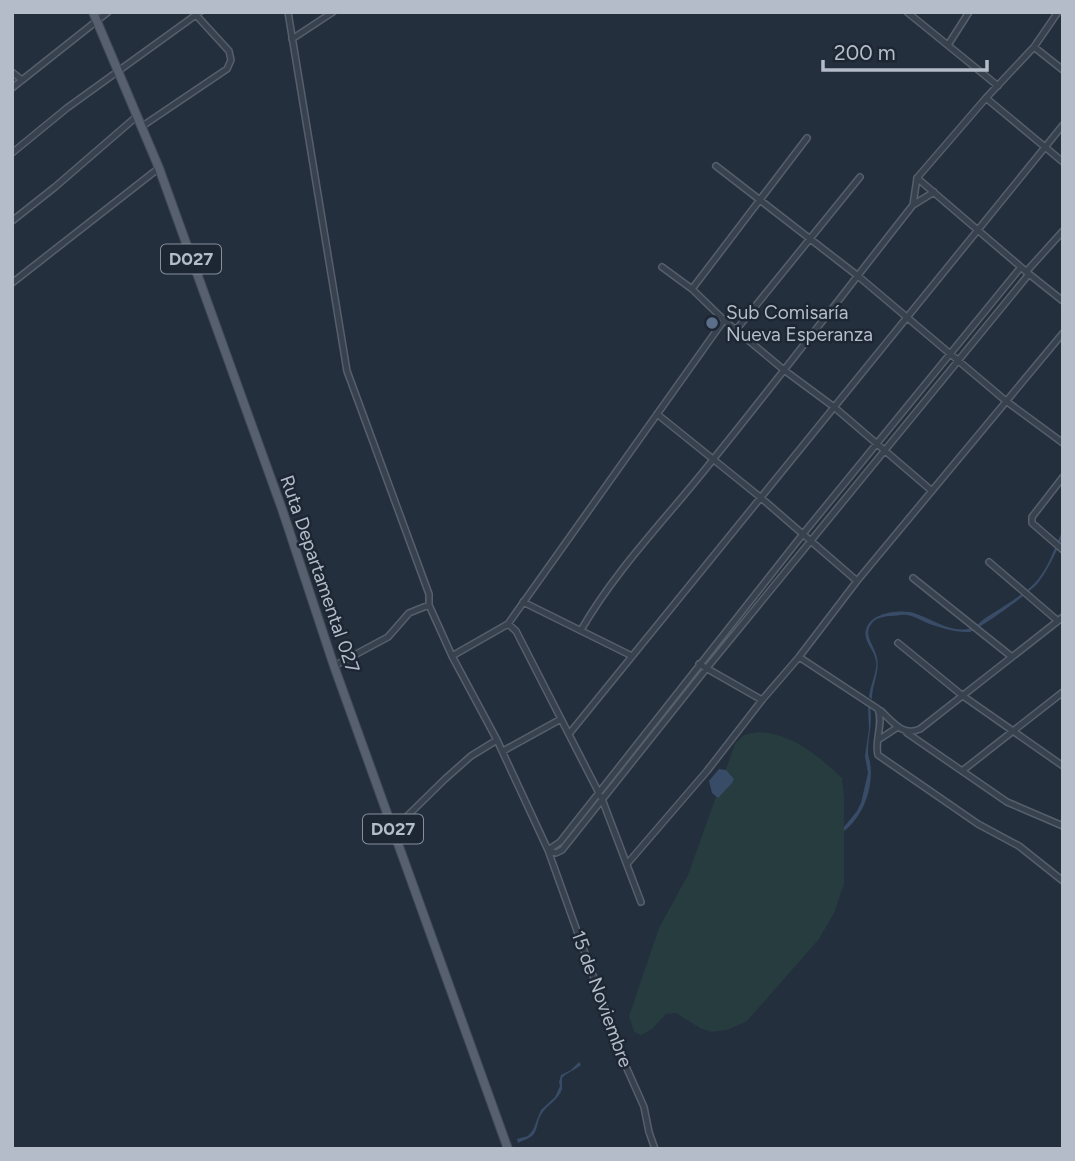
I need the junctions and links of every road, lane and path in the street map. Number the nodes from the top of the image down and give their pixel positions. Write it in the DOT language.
graph roads {
  1 [pos="108,12"];
  2 [pos="288,12"];
  3 [pos="333,12"];
  4 [pos="907,12"];
  5 [pos="970,12"];
  6 [pos="1058,12"];
  7 [pos="198,14"];
  8 [pos="95,16"];
  9 [pos="292,39"];
  10 [pos="948,45"];
  11 [pos="1034,47"];
  12 [pos="118,69"];
  13 [pos="1063,70"];
  14 [pos="12,72"];
  15 [pos="22,80"];
  16 [pos="998,86"];
  17 [pos="12,88"];
  18 [pos="986,98"];
  19 [pos="136,117"];
  20 [pos="1063,125"];
  21 [pos="141,127"];
  22 [pos="807,138"];
  23 [pos="1044,148"];
  24 [pos="12,153"];
  25 [pos="1063,163"];
  26 [pos="716,166"];
  27 [pos="159,168"];
  28 [pos="860,177"];
  29 [pos="917,178"];
  30 [pos="934,192"];
  31 [pos="760,200"];
  32 [pos="913,205"];
  33 [pos="12,221"];
  34 [pos="978,230"];
  35 [pos="1063,232"];
  36 [pos="810,239"];
  37 [pos="663,267"];
  38 [pos="1025,271"];
  39 [pos="858,276"];
  40 [pos="12,283"];
  41 [pos="692,289"];
  42 [pos="1063,302"];
  43 [pos="906,317"];
  44 [pos="724,320"];
  45 [pos="736,330"];
  46 [pos="1063,333"];
  47 [pos="950,354"];
  48 [pos="958,361"];
  49 [pos="784,370"];
  50 [pos="1006,401"];
  51 [pos="834,407"];
  52 [pos="657,414"];
  53 [pos="1063,443"];
  54 [pos="876,444"];
  55 [pos="884,451"];
  56 [pos="714,460"];
  57 [pos="1063,477"];
  58 [pos="932,491"];
  59 [pos="760,497"];
  60 [pos="803,534"];
  61 [pos="812,541"];
  62 [pos="1063,550"];
  63 [pos="989,562"];
  64 [pos="913,578"];
  65 [pos="857,581"];
  66 [pos="523,602"];
  67 [pos="429,605"];
  68 [pos="1060,619"];
  69 [pos="508,624"];
  70 [pos="581,630"];
  71 [pos="898,643"];
  72 [pos="452,656"];
  73 [pos="632,656"];
  74 [pos="799,657"];
  75 [pos="1012,657"];
  76 [pos="699,664"];
  77 [pos="334,666"];
  78 [pos="706,669"];
  79 [pos="1063,692"];
  80 [pos="962,696"];
  81 [pos="762,700"];
  82 [pos="878,709"];
  83 [pos="561,719"];
  84 [pos="898,727"];
  85 [pos="1013,731"];
  86 [pos="905,732"];
  87 [pos="569,734"];
  88 [pos="497,740"];
  89 [pos="878,740"];
  90 [pos="503,751"];
  91 [pos="1063,766"];
  92 [pos="962,771"];
  93 [pos="598,792"];
  94 [pos="602,799"];
  95 [pos="1063,826"];
  96 [pos="393,830"];
  97 [pos="548,850"];
  98 [pos="627,864"];
  99 [pos="1063,881"];
  100 [pos="641,902"];
  101 [pos="508,1149"];
  102 [pos="655,1149"];
  1 -- 8 [label="street"];
  2 -- 9 [label="street, 15 de Noviembre"];
  3 -- 9 [label="street"];
  4 -- 10 [label="street"];
  5 -- 10 [label="street"];
  6 -- 11 [label="street"];
  7 -- 12 [label="street"];
  7 -- 21 [label="street"];
  8 -- 12 [label="main road, Ruta Departamental 027 / D027"];
  8 -- 15 [label="street"];
  9 -- 67 [label="street, 15 de Noviembre"];
  10 -- 16 [label="street"];
  11 -- 13 [label="street"];
  11 -- 16 [label="street"];
  12 -- 19 [label="main road, Ruta Departamental 027 / D027"];
  12 -- 24 [label="street"];
  14 -- 15 [label="street"];
  15 -- 17 [label="street"];
  16 -- 18 [label="street"];
  18 -- 23 [label="street"];
  18 -- 29 [label="street"];
  19 -- 21 [label="main road, Ruta Departamental 027 / D027"];
  19 -- 33 [label="street"];
  20 -- 23 [label="street"];
  21 -- 27 [label="main road, Ruta Departamental 027 / D027"];
  22 -- 31 [label="street"];
  23 -- 25 [label="street"];
  23 -- 34 [label="street"];
  26 -- 31 [label="street"];
  27 -- 40 [label="street"];
  27 -- 77 [label="main road, Ruta Departamental 027 / D027"];
  28 -- 36 [label="street"];
  29 -- 30 [label="street"];
  29 -- 32 [label="street"];
  30 -- 32 [label="street"];
  30 -- 34 [label="street"];
  31 -- 36 [label="street"];
  31 -- 41 [label="street"];
  32 -- 39 [label="street"];
  34 -- 38 [label="street"];
  34 -- 43 [label="street"];
  35 -- 38 [label="street"];
  36 -- 39 [label="street"];
  36 -- 45 [label="street"];
  37 -- 41 [label="street"];
  38 -- 42 [label="street"];
  38 -- 47 [label="street"];
  38 -- 48 [label="street"];
  39 -- 43 [label="street"];
  39 -- 49 [label="street"];
  41 -- 44 [label="street"];
  43 -- 47 [label="street"];
  43 -- 51 [label="street"];
  44 -- 45 [label="street"];
  44 -- 52 [label="street"];
  45 -- 49 [label="street"];
  46 -- 50 [label="street"];
  47 -- 48 [label="street"];
  47 -- 54 [label="street"];
  48 -- 50 [label="street"];
  48 -- 55 [label="street"];
  49 -- 51 [label="street"];
  49 -- 56 [label="street"];
  50 -- 53 [label="street"];
  50 -- 58 [label="street"];
  51 -- 54 [label="street"];
  51 -- 59 [label="street"];
  52 -- 56 [label="street"];
  52 -- 66 [label="street"];
  54 -- 55 [label="street"];
  54 -- 60 [label="street"];
  55 -- 58 [label="street"];
  55 -- 61 [label="street"];
  56 -- 59 [label="street"];
  56 -- 70 [label="street"];
  57 -- 62 [label="street"];
  58 -- 65 [label="street"];
  59 -- 60 [label="street"];
  59 -- 73 [label="street"];
  60 -- 61 [label="street"];
  60 -- 76 [label="street"];
  61 -- 65 [label="street"];
  61 -- 78 [label="street"];
  63 -- 68 [label="street"];
  64 -- 75 [label="street"];
  65 -- 74 [label="street"];
  66 -- 69 [label="street"];
  66 -- 70 [label="street"];
  67 -- 72 [label="street, 15 de Noviembre"];
  67 -- 77 [label="street"];
  68 -- 75 [label="street"];
  69 -- 72 [label="street"];
  69 -- 83 [label="street"];
  70 -- 73 [label="street"];
  71 -- 80 [label="street"];
  72 -- 88 [label="street, 15 de Noviembre"];
  73 -- 87 [label="street"];
  74 -- 81 [label="street"];
  74 -- 82 [label="street"];
  75 -- 80 [label="street"];
  76 -- 78 [label="street"];
  76 -- 93 [label="street"];
  77 -- 96 [label="main road, Ruta Departamental 027 / D027"];
  78 -- 81 [label="street"];
  78 -- 94 [label="street"];
  79 -- 85 [label="street"];
  80 -- 85 [label="street"];
  80 -- 86 [label="street"];
  81 -- 98 [label="street"];
  82 -- 84 [label="street"];
  82 -- 89 [label="street"];
  83 -- 87 [label="street"];
  83 -- 90 [label="street"];
  84 -- 86 [label="street"];
  84 -- 89 [label="street"];
  85 -- 91 [label="street"];
  85 -- 92 [label="street"];
  86 -- 92 [label="street"];
  87 -- 93 [label="street"];
  88 -- 90 [label="street, 15 de Noviembre"];
  88 -- 96 [label="street"];
  89 -- 99 [label="street"];
  90 -- 97 [label="street, 15 de Noviembre"];
  92 -- 95 [label="street"];
  93 -- 94 [label="street"];
  93 -- 97 [label="street"];
  94 -- 97 [label="street"];
  94 -- 98 [label="street"];
  96 -- 101 [label="main road, Ruta Departamental 027 / D027"];
  97 -- 102 [label="street, 15 de Noviembre"];
  98 -- 100 [label="street"];
}
